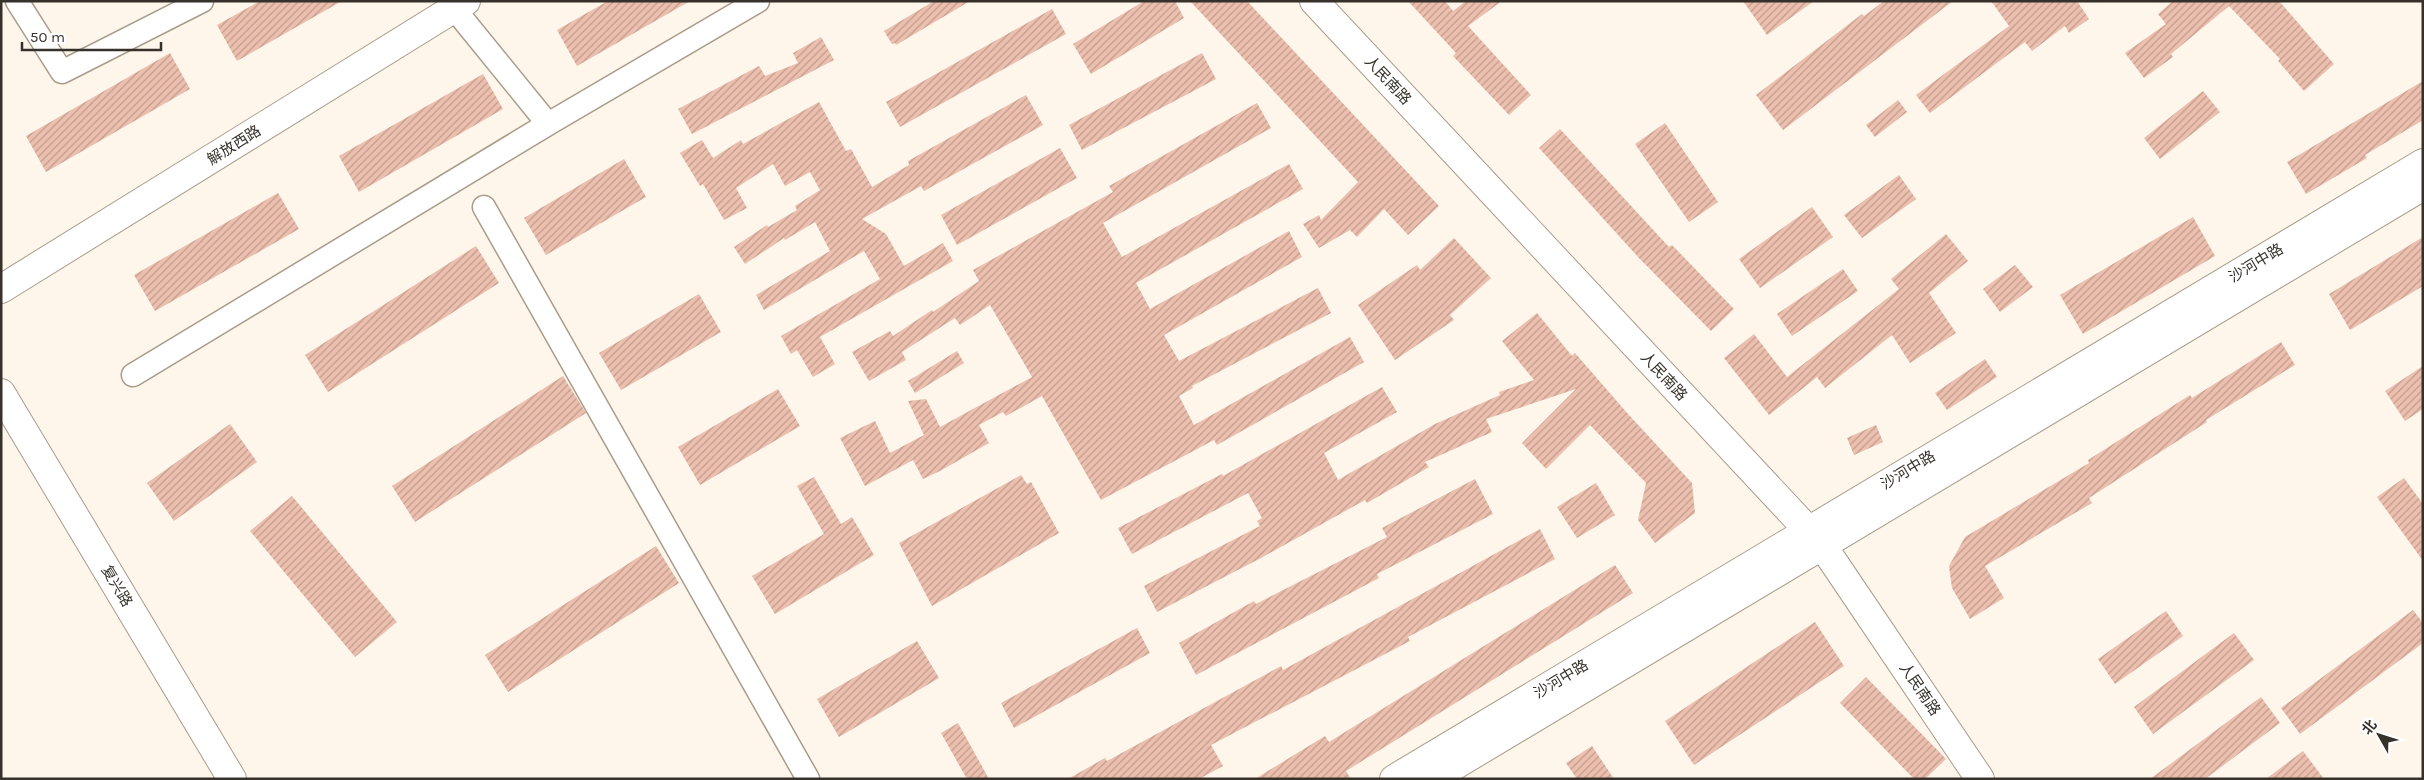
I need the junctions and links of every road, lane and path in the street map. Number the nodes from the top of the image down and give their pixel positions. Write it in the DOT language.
graph roads {
  1 [pos="18,1"];
  2 [pos="202,1"];
  3 [pos="758,1"];
  4 [pos="1314,1"];
  5 [pos="456,4"];
  6 [pos="548,124"];
  7 [pos="2423,163"];
  8 [pos="2423,186"];
  9 [pos="484,207"];
  10 [pos="1,289"];
  11 [pos="133,375"];
  12 [pos="1,394"];
  13 [pos="1815,537"];
  14 [pos="232,779"];
  15 [pos="808,779"];
  16 [pos="1394,779"];
  17 [pos="1432,779"];
  18 [pos="1980,779"];
  1 -- 2 [label="street"];
  3 -- 6 [label="street"];
  4 -- 13 [label="street, 人民南路"];
  5 -- 6 [label="street"];
  5 -- 10 [label="street, 解放西路"];
  6 -- 11 [label="street"];
  7 -- 13 [label="street, 沙河中路"];
  8 -- 13 [label="street, 沙河中路"];
  9 -- 15 [label="street"];
  12 -- 14 [label="street, 复兴路"];
  13 -- 16 [label="street, 沙河中路"];
  13 -- 17 [label="street, 沙河中路"];
  13 -- 18 [label="street, 人民南路"];
}
